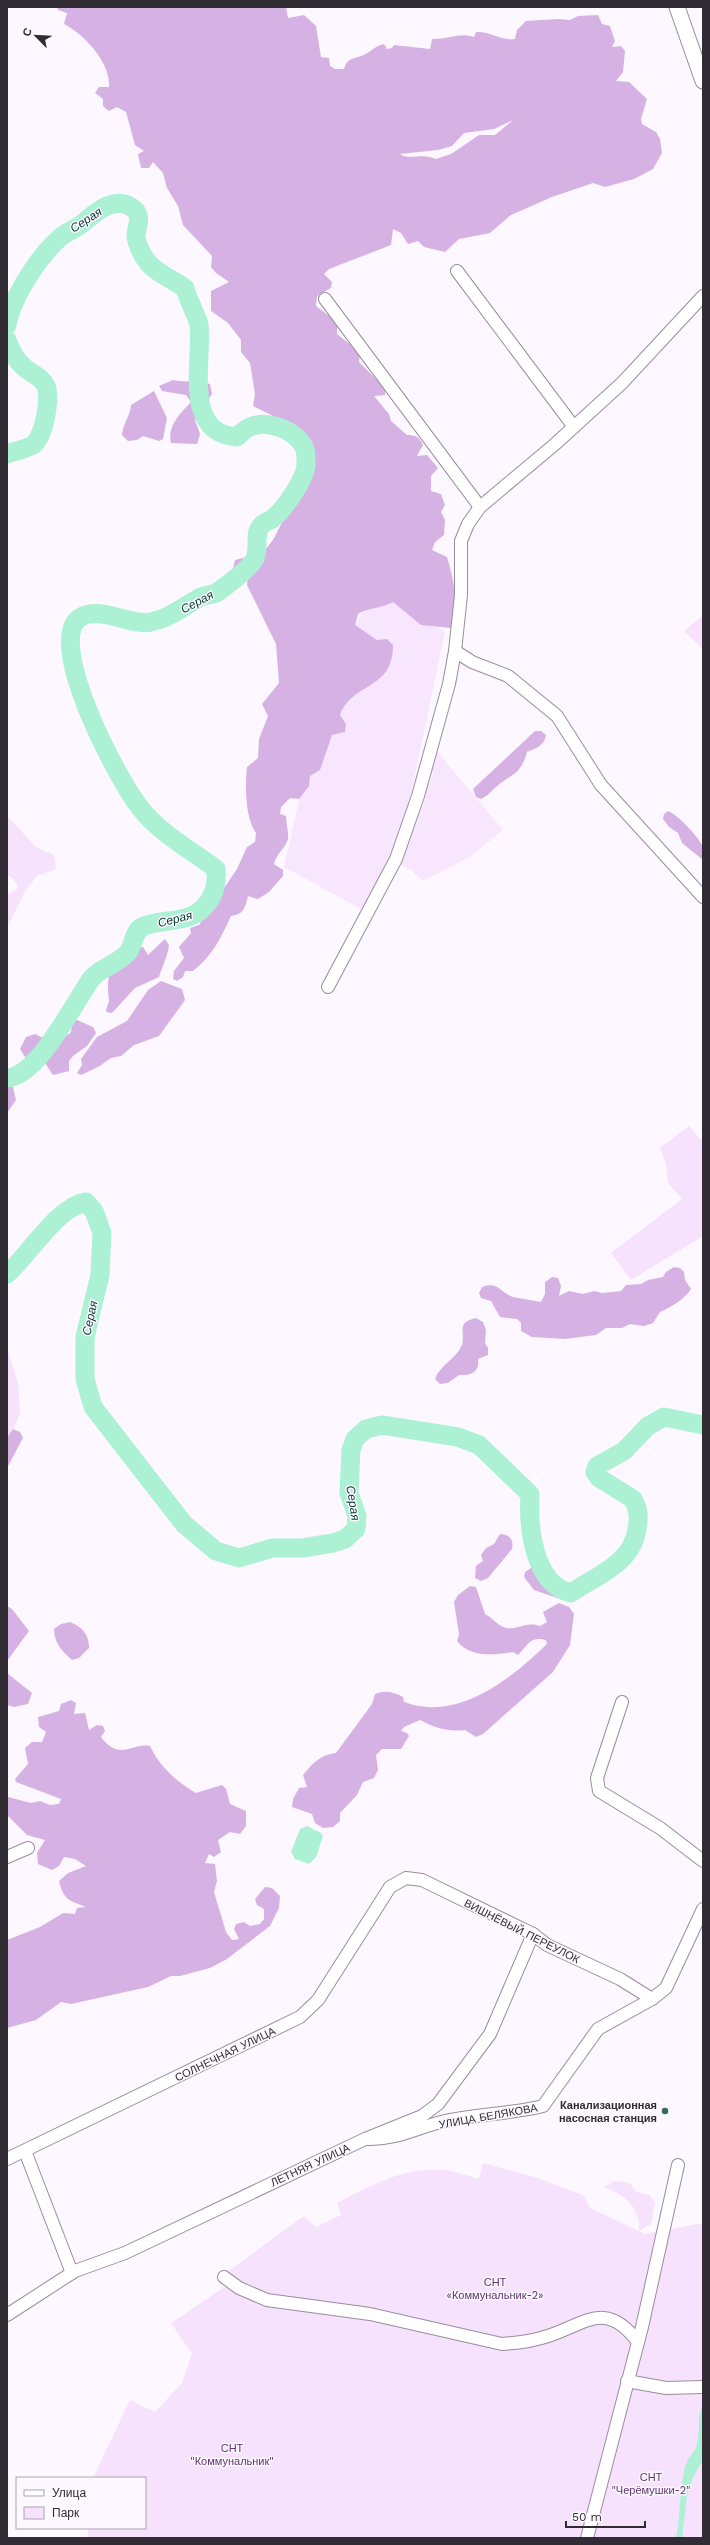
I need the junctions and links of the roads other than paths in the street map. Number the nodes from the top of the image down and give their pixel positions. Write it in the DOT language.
graph roads {
  1 [pos="677,7"];
  2 [pos="703,80"];
  3 [pos="457,271"];
  4 [pos="703,296"];
  5 [pos="325,299"];
  6 [pos="574,426"];
  7 [pos="480,507"];
  8 [pos="455,651"];
  9 [pos="703,897"];
  10 [pos="328,987"];
  11 [pos="622,1702"];
  12 [pos="28,1848"];
  13 [pos="7,1857"];
  14 [pos="703,1861"];
  15 [pos="390,1887"];
  16 [pos="703,1909"];
  17 [pos="533,1934"];
  18 [pos="652,1999"];
  19 [pos="365,2139"];
  20 [pos="25,2151"];
  21 [pos="7,2159"];
  22 [pos="678,2165"];
  23 [pos="72,2272"];
  24 [pos="224,2277"];
  25 [pos="7,2315"];
  26 [pos="638,2342"];
  27 [pos="627,2381"];
  28 [pos="703,2387"];
  29 [pos="587,2538"];
  1 -- 2 [label="street"];
  3 -- 6 [label="street"];
  4 -- 6 [label="street"];
  5 -- 7 [label="street"];
  6 -- 7 [label="street"];
  7 -- 8 [label="street"];
  8 -- 9 [label="street"];
  8 -- 10 [label="street"];
  11 -- 14 [label="street"];
  12 -- 13 [label="street"];
  15 -- 17 [label="street, ВИШНЁВЫЙ ПЕРЕУЛОК"];
  15 -- 20 [label="street, СОЛНЕЧНАЯ УЛИЦА"];
  16 -- 18 [label="street, УЛИЦА БЕЛЯКОВА"];
  17 -- 18 [label="street, ВИШНЁВЫЙ ПЕРЕУЛОК"];
  17 -- 19 [label="street, ЛЕТНЯЯ УЛИЦА"];
  18 -- 19 [label="street, УЛИЦА БЕЛЯКОВА"];
  19 -- 23 [label="street, ЛЕТНЯЯ УЛИЦА"];
  20 -- 21 [label="street, СОЛНЕЧНАЯ УЛИЦА"];
  20 -- 23 [label="street"];
  22 -- 26 [label="street"];
  23 -- 25 [label="street, ЛЕТНЯЯ УЛИЦА"];
  24 -- 26 [label="street"];
  26 -- 27 [label="street"];
  27 -- 28 [label="street"];
  27 -- 29 [label="street"];
}
